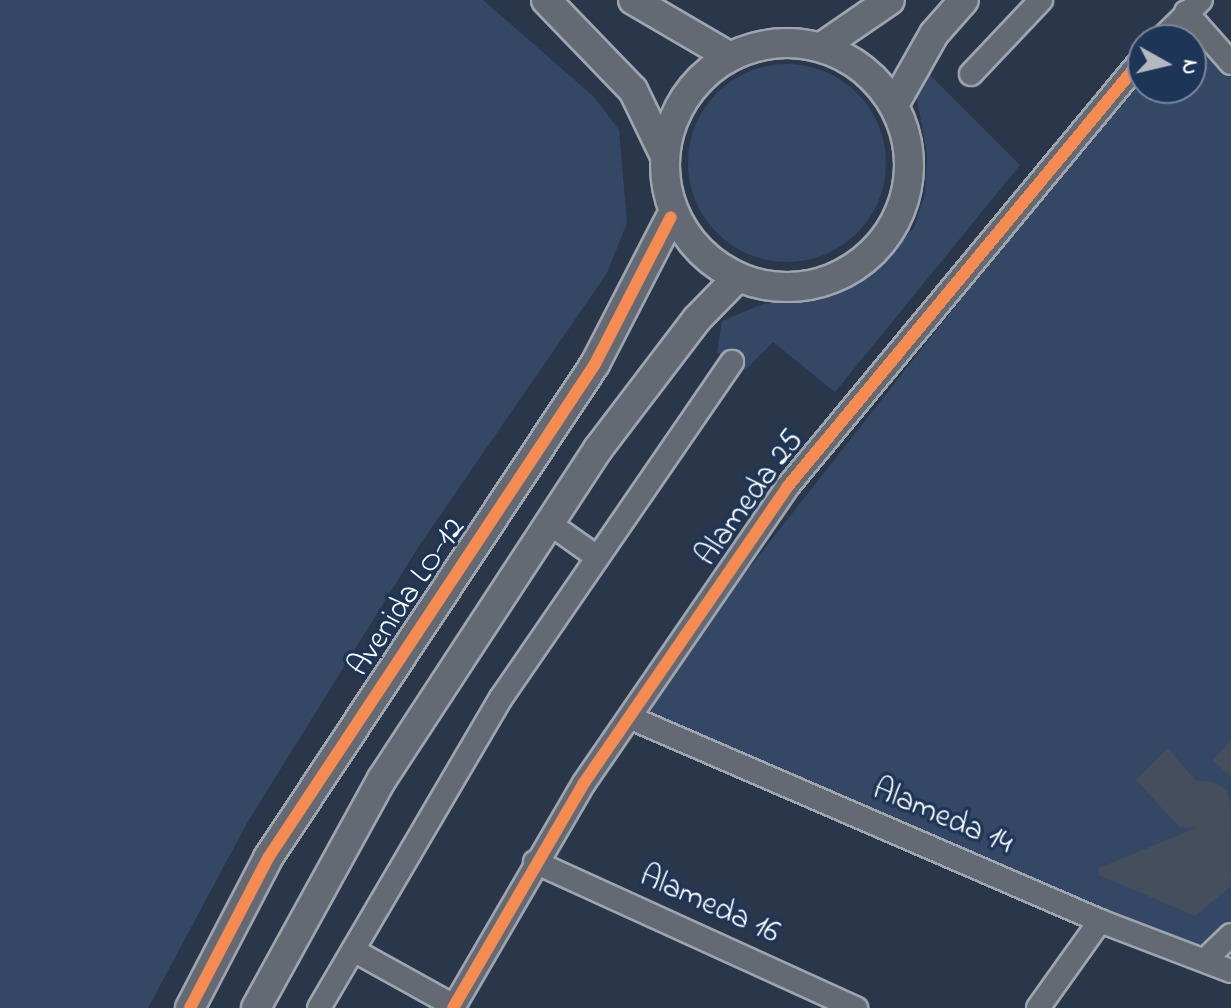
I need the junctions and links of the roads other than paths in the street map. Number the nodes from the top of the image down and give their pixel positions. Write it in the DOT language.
graph roads {
  1 [pos="546,0"];
  2 [pos="633,0"];
  3 [pos="890,0"];
  4 [pos="964,0"];
  5 [pos="1041,0"];
  6 [pos="1194,6"];
  7 [pos="1176,24"];
  8 [pos="823,46"];
  9 [pos="729,56"];
  10 [pos="1231,63"];
  11 [pos="971,74"];
  12 [pos="1127,77"];
  13 [pos="895,103"];
  14 [pos="664,154"];
  15 [pos="671,217"];
  16 [pos="737,278"];
  17 [pos="732,362"];
  18 [pos="549,523"];
  19 [pos="597,557"];
  20 [pos="631,718"];
  21 [pos="535,862"];
  22 [pos="1100,921"];
  23 [pos="1231,935"];
  24 [pos="353,950"];
  25 [pos="1205,960"];
  26 [pos="1231,971"];
  27 [pos="453,1007"];
  28 [pos="190,1008"];
  29 [pos="256,1008"];
  30 [pos="319,1008"];
  31 [pos="856,1008"];
  32 [pos="1038,1008"];
  1 -- 14 [label="street"];
  2 -- 9 [label="street"];
  3 -- 8 [label="street"];
  4 -- 13 [label="street"];
  5 -- 11 [label="street"];
  6 -- 7 [label="street"];
  6 -- 10 [label="street"];
  8 -- 9 [label="street"];
  8 -- 13 [label="street"];
  9 -- 14 [label="street"];
  12 -- 20 [label="street, Alameda 25"];
  13 -- 16 [label="street"];
  14 -- 15 [label="street"];
  15 -- 16 [label="street"];
  15 -- 28 [label="street, Avenida LO-12"];
  16 -- 18 [label="street"];
  17 -- 19 [label="street"];
  18 -- 19 [label="street"];
  18 -- 29 [label="street"];
  19 -- 24 [label="street"];
  20 -- 21 [label="street, Alameda 25"];
  20 -- 22 [label="street, Alameda 14"];
  21 -- 27 [label="street, Alameda 25"];
  21 -- 31 [label="street, Alameda 16"];
  22 -- 25 [label="street, Alameda 14"];
  22 -- 32 [label="street"];
  23 -- 25 [label="street"];
  24 -- 27 [label="street"];
  24 -- 30 [label="street"];
  25 -- 26 [label="street, Alameda 14"];
}
